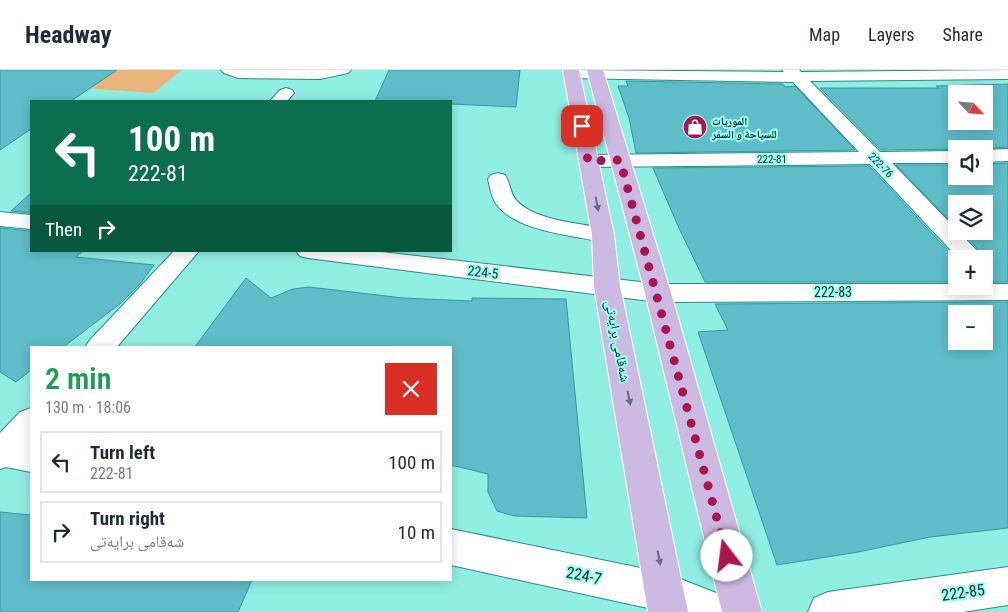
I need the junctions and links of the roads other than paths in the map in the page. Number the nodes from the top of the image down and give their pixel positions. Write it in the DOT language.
graph roads {
  1 [pos="229,70"];
  2 [pos="343,70"];
  3 [pos="584,72"];
  4 [pos="793,73"];
  5 [pos="1008,74"];
  6 [pos="1008,155"];
  7 [pos="993,156"];
  8 [pos="948,157"];
  9 [pos="874,159"];
  10 [pos="620,160"];
  11 [pos="588,161"];
  12 [pos="498,179"];
  13 [pos="0,219"];
  14 [pos="30,222"];
  15 [pos="603,235"];
  16 [pos="964,250"];
  17 [pos="186,252"];
  18 [pos="317,252"];
  19 [pos="993,278"];
  20 [pos="608,286"];
  21 [pos="658,293"];
  22 [pos="1008,293"];
  23 [pos="101,346"];
  24 [pos="30,423"];
  25 [pos="11,455"];
  26 [pos="452,547"];
  27 [pos="1008,586"];
  28 [pos="667,602"];
  29 [pos="715,612"];
  30 [pos="742,612"];
  31 [pos="828,612"];
  1 -- 2 [label="street"];
  3 -- 4 [label="street"];
  3 -- 10 [label="main road"];
  3 -- 11 [label="main road, شەقامی برایەتی"];
  4 -- 5 [label="street"];
  4 -- 9 [label="street, 222-76"];
  6 -- 7 [label="street"];
  8 -- 9 [label="street, 222-81"];
  9 -- 10 [label="street, 222-81"];
  9 -- 16 [label="street, 222-76"];
  10 -- 11 [label="street, 222-81"];
  10 -- 21 [label="main road"];
  11 -- 15 [label="main road, شەقامی برایەتی, one-way"];
  12 -- 15 [label="street"];
  13 -- 14 [label="street"];
  15 -- 20 [label="main road, شەقامی برایەتی"];
  17 -- 23 [label="street"];
  18 -- 20 [label="street, 224-5"];
  19 -- 22 [label="street"];
  20 -- 21 [label="street, 224-5"];
  20 -- 28 [label="main road, شەقامی برایەتی, one-way"];
  21 -- 22 [label="street, 222-83"];
  21 -- 30 [label="main road"];
  24 -- 25 [label="street"];
  26 -- 28 [label="street, 224-7"];
  27 -- 31 [label="street, 222-85"];
  28 -- 29 [label="street, 224-7"];
}
